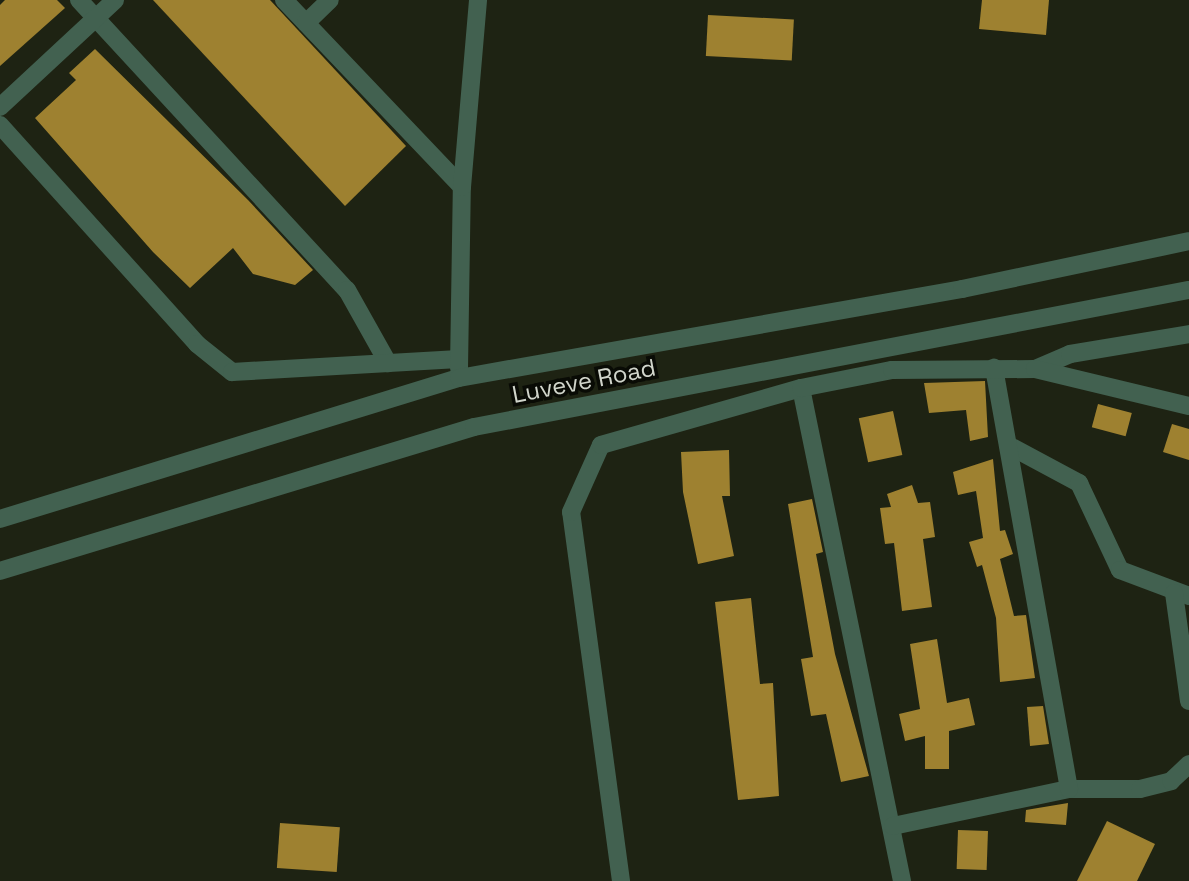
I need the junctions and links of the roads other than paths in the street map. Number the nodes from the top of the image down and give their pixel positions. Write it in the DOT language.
graph roads {
  1 [pos="79,0"];
  2 [pos="115,0"];
  3 [pos="284,0"];
  4 [pos="330,0"];
  5 [pos="478,0"];
  6 [pos="96,18"];
  7 [pos="306,23"];
  8 [pos="0,107"];
  9 [pos="0,125"];
  10 [pos="462,187"];
  11 [pos="1189,242"];
  12 [pos="1189,290"];
  13 [pos="1189,334"];
  14 [pos="459,359"];
  15 [pos="388,363"];
  16 [pos="993,368"];
  17 [pos="1034,369"];
  18 [pos="459,378"];
  19 [pos="801,388"];
  20 [pos="1189,406"];
  21 [pos="1008,445"];
  22 [pos="0,519"];
  23 [pos="0,571"];
  24 [pos="1182,594"];
  25 [pos="1189,701"];
  26 [pos="1189,764"];
  27 [pos="1069,789"];
  28 [pos="892,826"];
  29 [pos="621,881"];
  30 [pos="902,881"];
  1 -- 6 [label="street"];
  2 -- 6 [label="street"];
  3 -- 7 [label="street"];
  4 -- 7 [label="street"];
  5 -- 10 [label="street"];
  6 -- 8 [label="street"];
  6 -- 15 [label="street"];
  7 -- 10 [label="street"];
  9 -- 15 [label="street"];
  10 -- 14 [label="street"];
  11 -- 18 [label="street, Luveve Road"];
  12 -- 23 [label="street, Luveve Road"];
  13 -- 17 [label="street"];
  14 -- 15 [label="street"];
  14 -- 18 [label="street"];
  16 -- 17 [label="street"];
  16 -- 19 [label="street"];
  16 -- 21 [label="street"];
  17 -- 20 [label="street"];
  18 -- 22 [label="street, Luveve Road"];
  19 -- 28 [label="street"];
  19 -- 29 [label="street"];
  21 -- 24 [label="street"];
  21 -- 27 [label="street"];
  24 -- 25 [label="street"];
  26 -- 27 [label="street"];
  27 -- 28 [label="street"];
  28 -- 30 [label="street"];
}
